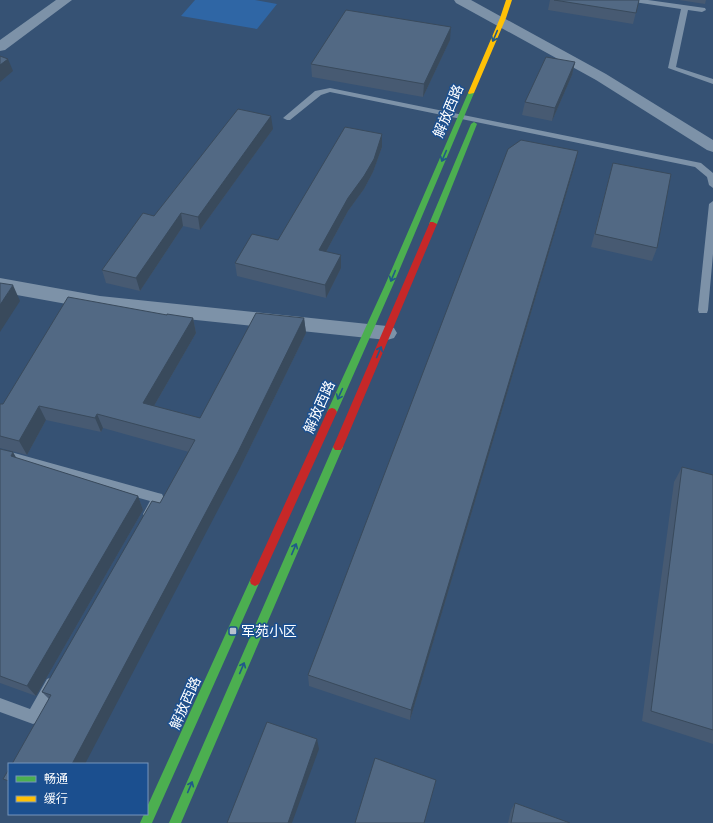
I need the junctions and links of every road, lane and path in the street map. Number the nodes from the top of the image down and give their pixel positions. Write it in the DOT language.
graph roads {
  1 [pos="64,0"];
  2 [pos="462,0"];
  3 [pos="509,0"];
  4 [pos="634,0"];
  5 [pos="684,8"];
  6 [pos="702,10"];
  7 [pos="510,26"];
  8 [pos="0,47"];
  9 [pos="713,82"];
  10 [pos="461,116"];
  11 [pos="478,116"];
  12 [pos="287,118"];
  13 [pos="711,143"];
  14 [pos="713,185"];
  15 [pos="713,204"];
  16 [pos="0,285"];
  17 [pos="703,310"];
  18 [pos="368,331"];
  19 [pos="387,333"];
  20 [pos="0,454"];
  21 [pos="143,526"];
  22 [pos="57,676"];
  23 [pos="0,705"];
  24 [pos="146,823"];
  25 [pos="175,823"];
  1 -- 8 [label="street"];
  2 -- 7 [label="street"];
  3 -- 7 [label="street, 解放西路"];
  4 -- 5 [label="lane"];
  5 -- 6 [label="lane"];
  5 -- 9 [label="lane"];
  7 -- 10 [label="street, 解放西路, one-way"];
  7 -- 13 [label="street"];
  10 -- 11 [label="lane"];
  10 -- 12 [label="lane"];
  10 -- 18 [label="street, 解放西路, one-way"];
  11 -- 14 [label="lane"];
  11 -- 19 [label="street, 解放西路"];
  15 -- 17 [label="lane"];
  16 -- 18 [label="street"];
  18 -- 19 [label="street"];
  18 -- 24 [label="street, 解放西路, one-way"];
  25 -- 19 [label="street, 解放西路, one-way"];
  20 -- 21 [label="lane"];
  22 -- 23 [label="lane"];
}
